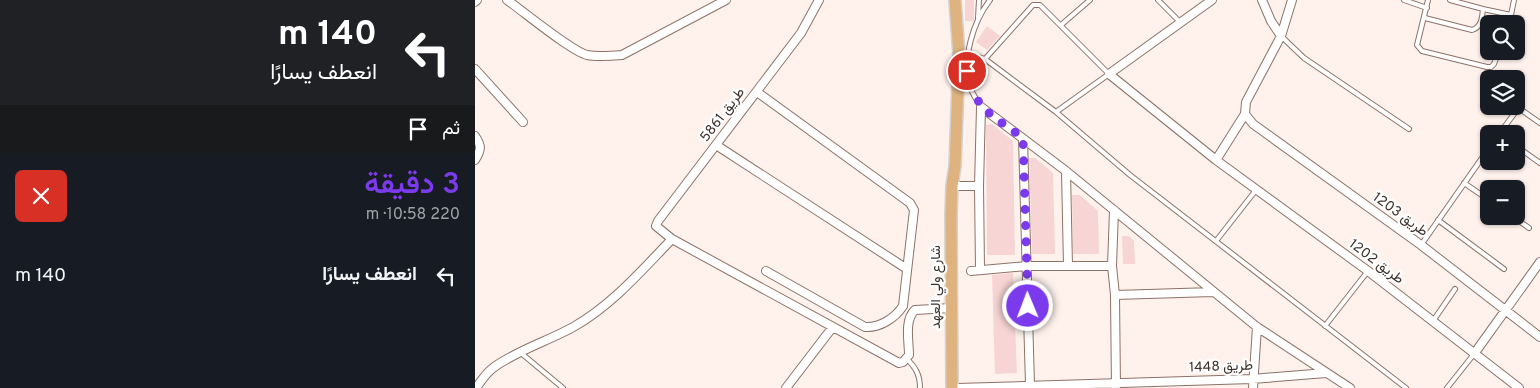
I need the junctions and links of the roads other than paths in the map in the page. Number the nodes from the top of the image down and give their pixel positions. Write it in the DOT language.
graph roads {
  1 [pos="507,0"];
  2 [pos="726,0"];
  3 [pos="819,0"];
  4 [pos="949,0"];
  5 [pos="955,0"];
  6 [pos="979,0"];
  7 [pos="990,0"];
  8 [pos="1090,0"];
  9 [pos="1158,0"];
  10 [pos="1212,0"];
  11 [pos="1262,0"];
  12 [pos="1292,0"];
  13 [pos="1404,0"];
  14 [pos="1428,0"];
  15 [pos="1450,0"];
  16 [pos="1514,0"];
  17 [pos="1427,8"];
  18 [pos="1483,9"];
  19 [pos="1511,15"];
  20 [pos="1425,18"];
  21 [pos="978,19"];
  22 [pos="1181,23"];
  23 [pos="1061,25"];
  24 [pos="1281,36"];
  25 [pos="964,54"];
  26 [pos="985,58"];
  27 [pos="1496,60"];
  28 [pos="475,69"];
  29 [pos="1109,74"];
  30 [pos="757,92"];
  31 [pos="981,107"];
  32 [pos="1056,112"];
  33 [pos="1245,114"];
  34 [pos="523,122"];
  35 [pos="1540,123"];
  36 [pos="1506,125"];
  37 [pos="1409,128"];
  38 [pos="475,136"];
  39 [pos="1023,138"];
  40 [pos="716,145"];
  41 [pos="1525,152"];
  42 [pos="475,160"];
  43 [pos="1217,160"];
  44 [pos="1480,161"];
  45 [pos="1540,163"];
  46 [pos="1066,171"];
  47 [pos="1464,183"];
  48 [pos="952,186"];
  49 [pos="979,186"];
  50 [pos="1256,189"];
  51 [pos="1480,194"];
  52 [pos="1114,210"];
  53 [pos="1438,220"];
  54 [pos="1525,225"];
  55 [pos="1529,228"];
  56 [pos="672,240"];
  57 [pos="1216,241"];
  58 [pos="1421,245"];
  59 [pos="1540,262"];
  60 [pos="1027,266"];
  61 [pos="1068,266"];
  62 [pos="1112,266"];
  63 [pos="907,269"];
  64 [pos="980,269"];
  65 [pos="1504,269"];
  66 [pos="766,271"];
  67 [pos="971,271"];
  68 [pos="1368,271"];
  69 [pos="1455,288"];
  70 [pos="1213,292"];
  71 [pos="1115,295"];
  72 [pos="951,308"];
  73 [pos="1505,309"];
  74 [pos="1433,321"];
  75 [pos="1325,326"];
  76 [pos="1257,327"];
  77 [pos="833,328"];
  78 [pos="1540,337"];
  79 [pos="521,353"];
  80 [pos="1474,354"];
  81 [pos="905,361"];
  82 [pos="1326,373"];
  83 [pos="1252,379"];
  84 [pos="1030,384"];
  85 [pos="1116,385"];
  86 [pos="476,388"];
  87 [pos="563,388"];
  88 [pos="786,388"];
  89 [pos="920,388"];
  90 [pos="952,388"];
  91 [pos="957,388"];
  92 [pos="1253,388"];
  93 [pos="1350,388"];
  94 [pos="1406,388"];
  95 [pos="1447,388"];
  96 [pos="1519,388"];
  1 -- 2 [label="street"];
  3 -- 30 [label="street, طريق 5861"];
  4 -- 48 [label="main road, شارع ولي العهد"];
  5 -- 25 [label="main road, شارع ولي العهد"];
  6 -- 21 [label="lane"];
  7 -- 21 [label="lane"];
  8 -- 23 [label="lane"];
  9 -- 22 [label="lane"];
  10 -- 22 [label="street"];
  11 -- 24 [label="street"];
  12 -- 24 [label="street"];
  13 -- 17 [label="lane"];
  14 -- 17 [label="lane"];
  15 -- 18 [label="lane"];
  16 -- 19 [label="lane"];
  17 -- 20 [label="lane"];
  18 -- 19 [label="lane"];
  18 -- 20 [label="lane"];
  20 -- 27 [label="lane"];
  21 -- 25 [label="lane"];
  22 -- 29 [label="street"];
  23 -- 26 [label="lane"];
  23 -- 29 [label="lane"];
  24 -- 33 [label="street"];
  24 -- 37 [label="lane"];
  25 -- 26 [label="lane"];
  25 -- 31 [label="lane"];
  25 -- 48 [label="main road, شارع ولي العهد"];
  26 -- 32 [label="lane"];
  28 -- 34 [label="street"];
  29 -- 32 [label="lane"];
  29 -- 43 [label="street, طريق 1202"];
  30 -- 40 [label="street, طريق 5861"];
  30 -- 63 [label="street"];
  31 -- 39 [label="street"];
  31 -- 49 [label="street"];
  32 -- 57 [label="lane"];
  33 -- 43 [label="street"];
  33 -- 58 [label="street, طريق 1203"];
  35 -- 36 [label="lane"];
  38 -- 42 [label="street"];
  39 -- 46 [label="street"];
  39 -- 60 [label="street"];
  40 -- 56 [label="street, طريق 5861"];
  40 -- 63 [label="street"];
  41 -- 45 [label="lane"];
  43 -- 50 [label="street, طريق 1202"];
  44 -- 47 [label="lane"];
  46 -- 52 [label="street"];
  46 -- 61 [label="street"];
  47 -- 51 [label="lane"];
  47 -- 53 [label="lane"];
  48 -- 49 [label="street"];
  48 -- 72 [label="main road, شارع ولي العهد"];
  49 -- 64 [label="street"];
  50 -- 57 [label="lane"];
  50 -- 68 [label="street, طريق 1202"];
  52 -- 62 [label="street"];
  52 -- 70 [label="street"];
  53 -- 58 [label="lane"];
  53 -- 65 [label="lane"];
  54 -- 55 [label="lane"];
  56 -- 77 [label="street, طريق 5861"];
  56 -- 79 [label="street"];
  57 -- 75 [label="lane"];
  58 -- 73 [label="street, طريق 1203"];
  59 -- 73 [label="street"];
  60 -- 61 [label="street"];
  60 -- 64 [label="street"];
  60 -- 84 [label="street"];
  61 -- 62 [label="street"];
  62 -- 71 [label="street"];
  63 -- 66 [label="street"];
  64 -- 67 [label="street"];
  68 -- 74 [label="street, طريق 1202"];
  68 -- 75 [label="lane"];
  69 -- 74 [label="lane"];
  70 -- 71 [label="street"];
  70 -- 76 [label="street"];
  71 -- 85 [label="street"];
  72 -- 81 [label="street"];
  72 -- 90 [label="main road, شارع ولي العهد"];
  73 -- 78 [label="street, طريق 1203"];
  73 -- 80 [label="street"];
  74 -- 80 [label="street, طريق 1202"];
  75 -- 94 [label="lane"];
  76 -- 82 [label="street"];
  76 -- 83 [label="street"];
  77 -- 81 [label="street, طريق 5861"];
  77 -- 88 [label="street"];
  79 -- 86 [label="street"];
  79 -- 87 [label="lane"];
  80 -- 95 [label="lane"];
  80 -- 96 [label="street, طريق 1202"];
  81 -- 89 [label="lane"];
  82 -- 83 [label="street, طريق 1448"];
  82 -- 93 [label="street"];
  83 -- 85 [label="street, طريق 1448"];
  83 -- 92 [label="street"];
  84 -- 85 [label="street, طريق 1448"];
  84 -- 91 [label="street, طريق 1448"];
}
